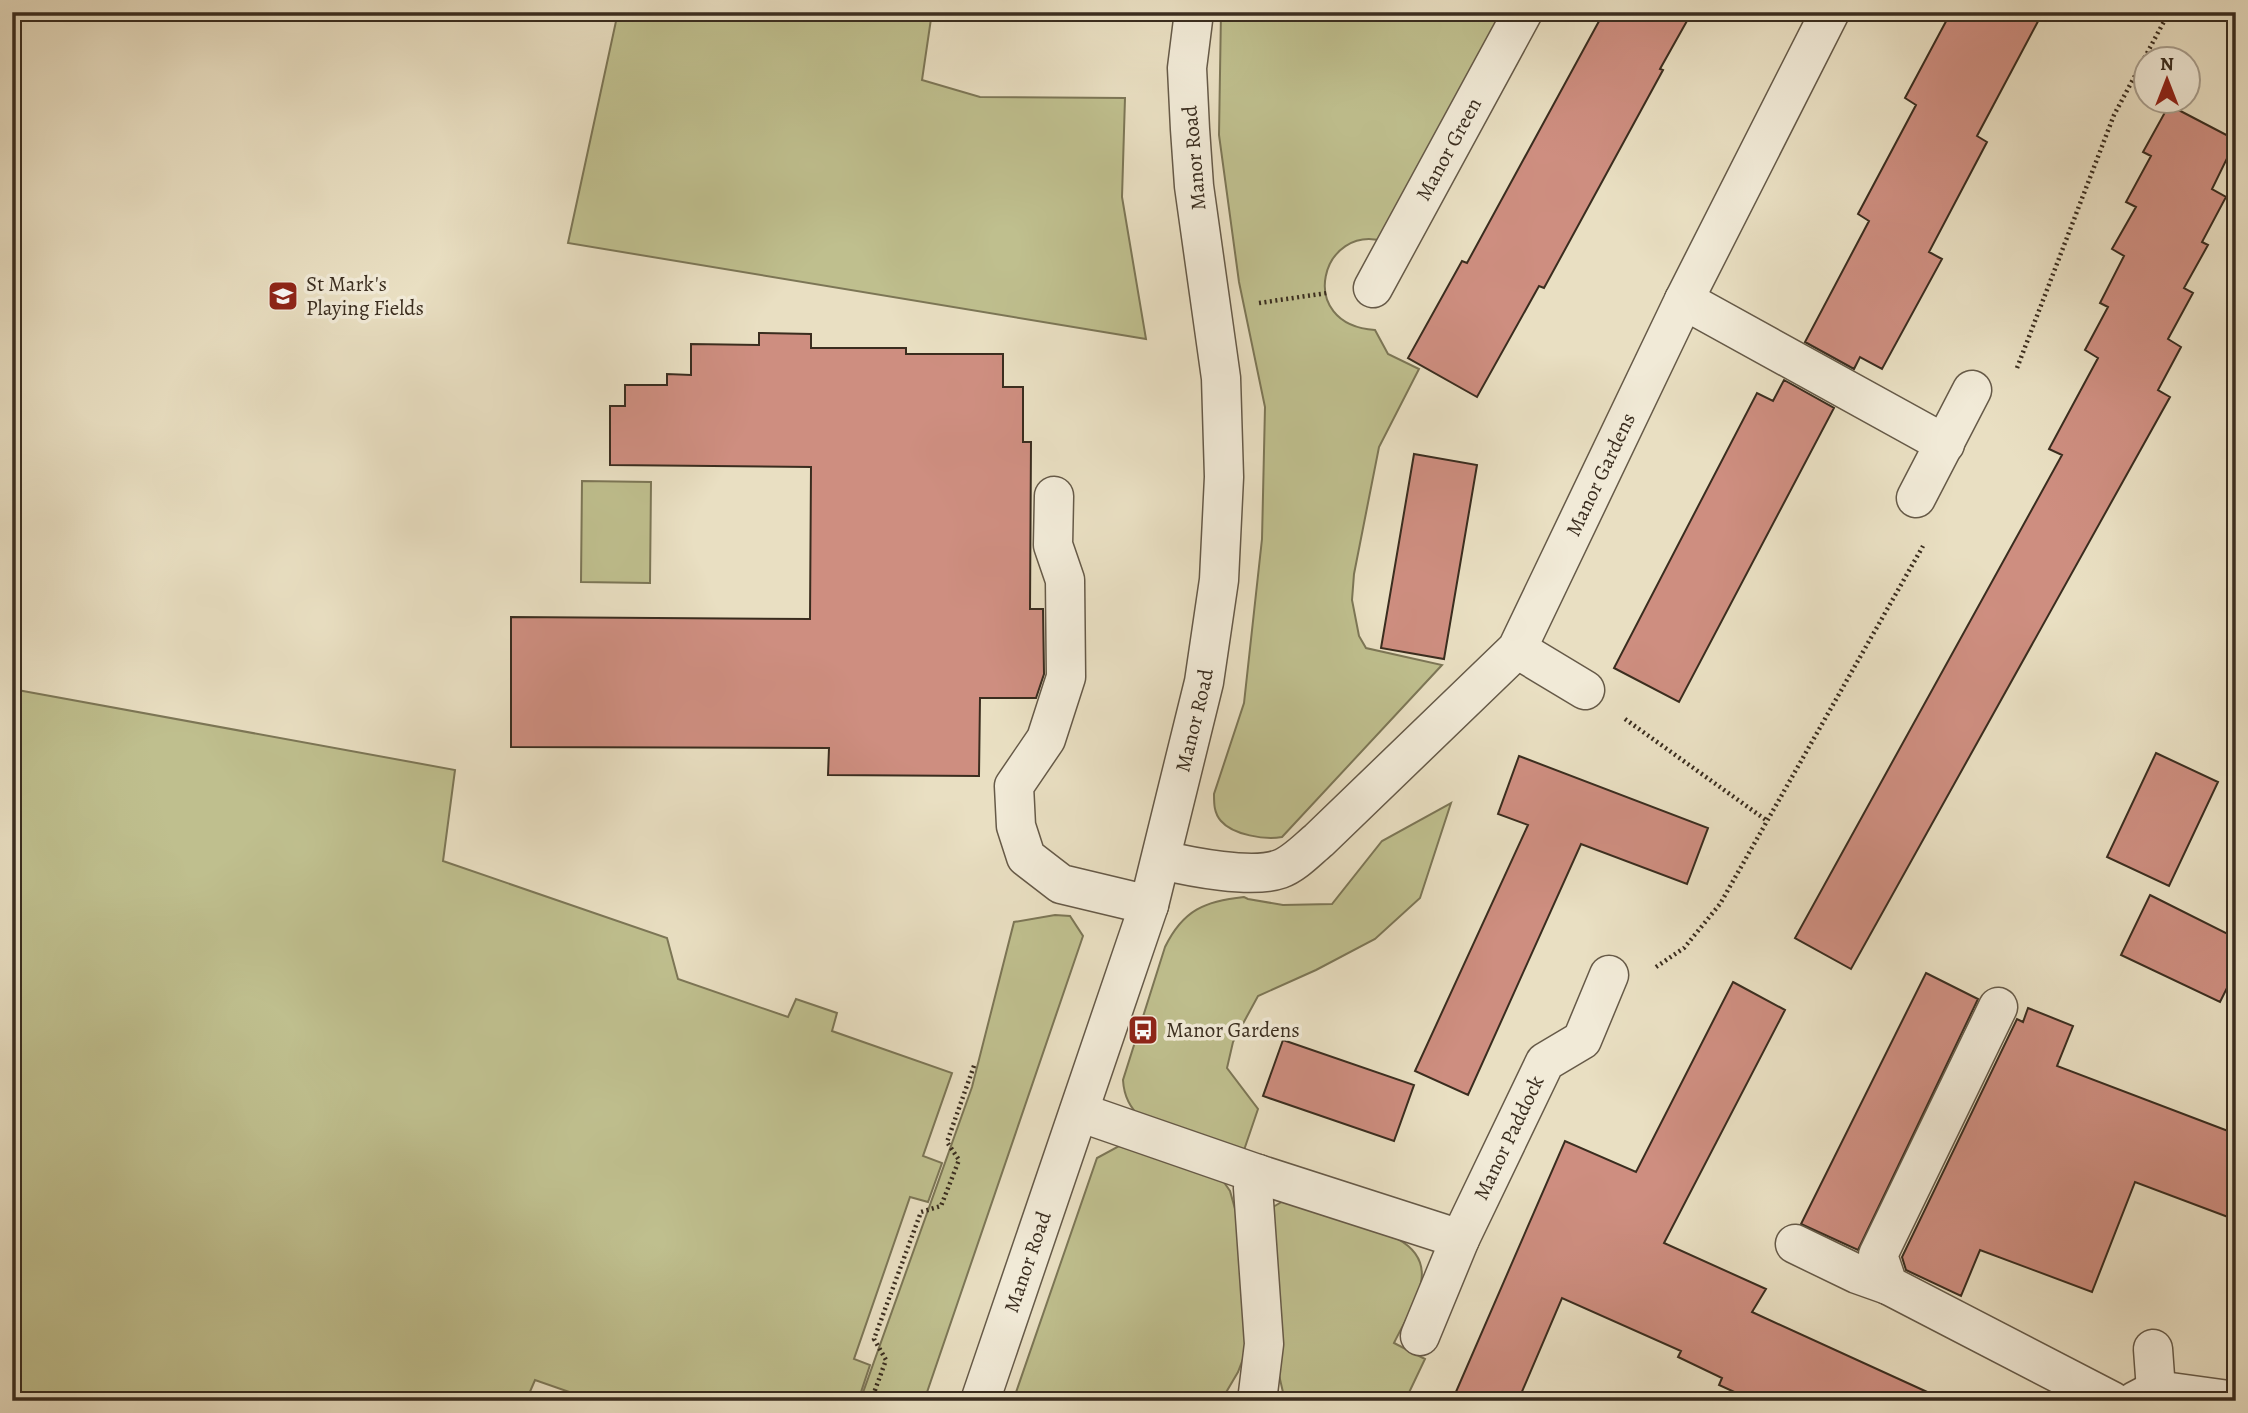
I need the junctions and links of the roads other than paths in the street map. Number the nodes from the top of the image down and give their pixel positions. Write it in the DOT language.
graph roads {
  1 [pos="1194,12"];
  2 [pos="1523,12"];
  3 [pos="1830,12"];
  4 [pos="1373,288"];
  5 [pos="1684,300"];
  6 [pos="1972,390"];
  7 [pos="1945,444"];
  8 [pos="1054,496"];
  9 [pos="1916,498"];
  10 [pos="1517,649"];
  11 [pos="1585,690"];
  12 [pos="1162,860"];
  13 [pos="1149,905"];
  14 [pos="1609,975"];
  15 [pos="1998,1007"];
  16 [pos="1079,1112"];
  17 [pos="1258,1174"];
  18 [pos="1460,1239"];
  19 [pos="1795,1244"];
  20 [pos="1888,1285"];
  21 [pos="1420,1336"];
  22 [pos="2153,1349"];
  23 [pos="2146,1395"];
  24 [pos="980,1401"];
  25 [pos="1257,1401"];
  26 [pos="2112,1401"];
  27 [pos="2236,1401"];
  1 -- 12 [label="street, Manor Road"];
  2 -- 4 [label="street, Manor Green"];
  3 -- 5 [label="street, Manor Gardens"];
  5 -- 7 [label="street"];
  5 -- 10 [label="street, Manor Gardens"];
  6 -- 7 [label="street"];
  7 -- 9 [label="street"];
  8 -- 13 [label="street"];
  10 -- 11 [label="street"];
  10 -- 12 [label="street, Manor Gardens"];
  12 -- 13 [label="street, Manor Road"];
  13 -- 16 [label="street, Manor Road"];
  14 -- 18 [label="street, Manor Paddock"];
  15 -- 20 [label="street"];
  16 -- 17 [label="street"];
  16 -- 24 [label="street, Manor Road"];
  17 -- 18 [label="street"];
  17 -- 25 [label="street"];
  18 -- 21 [label="street, Manor Paddock"];
  19 -- 20 [label="street"];
  20 -- 26 [label="street"];
  22 -- 23 [label="street"];
  23 -- 27 [label="street"];
}
